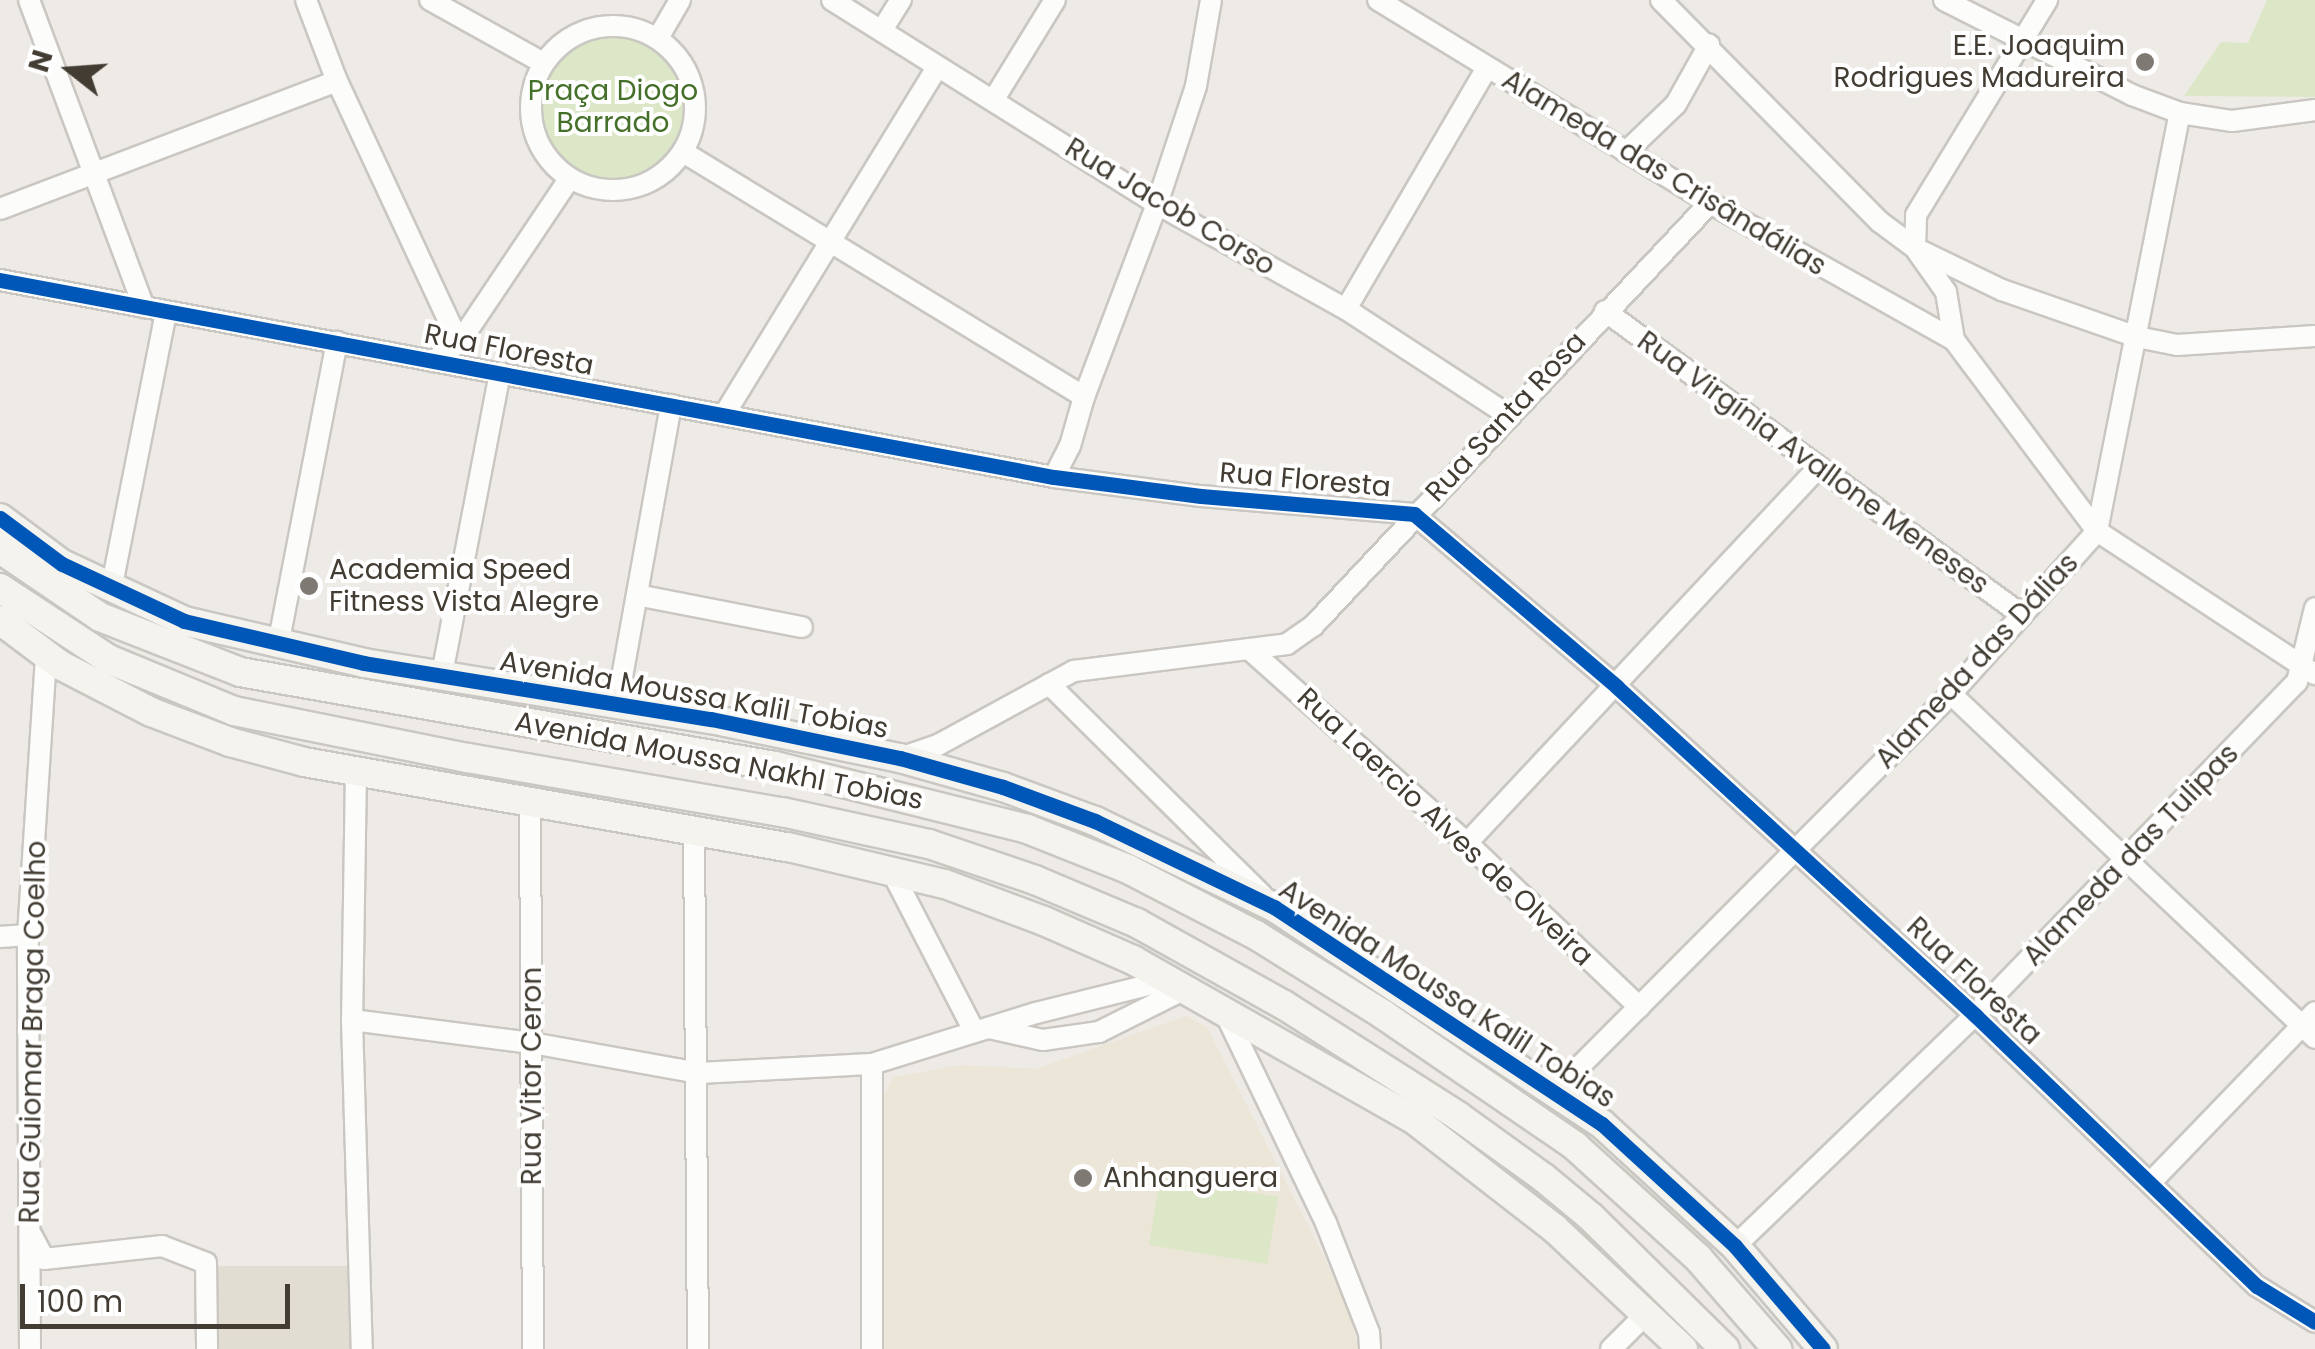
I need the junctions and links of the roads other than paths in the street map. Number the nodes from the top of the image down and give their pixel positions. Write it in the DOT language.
graph roads {
  1 [pos="29,0"];
  2 [pos="306,0"];
  3 [pos="430,0"];
  4 [pos="680,0"];
  5 [pos="832,0"];
  6 [pos="901,0"];
  7 [pos="1055,0"];
  8 [pos="1210,0"];
  9 [pos="1378,0"];
  10 [pos="1661,0"];
  11 [pos="1944,0"];
  12 [pos="2047,0"];
  13 [pos="882,30"];
  14 [pos="658,38"];
  15 [pos="2026,40"];
  16 [pos="1708,45"];
  17 [pos="543,64"];
  18 [pos="937,68"];
  19 [pos="1487,68"];
  20 [pos="337,81"];
  21 [pos="994,99"];
  22 [pos="2315,110"];
  23 [pos="2180,113"];
  24 [pos="683,152"];
  25 [pos="1626,152"];
  26 [pos="94,173"];
  27 [pos="569,178"];
  28 [pos="1710,203"];
  29 [pos="1157,204"];
  30 [pos="0,208"];
  31 [pos="829,239"];
  32 [pos="1915,248"];
  33 [pos="0,280"];
  34 [pos="144,307"];
  35 [pos="1346,309"];
  36 [pos="166,311"];
  37 [pos="1605,311"];
  38 [pos="2315,336"];
  39 [pos="2137,337"];
  40 [pos="1954,340"];
  41 [pos="336,342"];
  42 [pos="458,343"];
  43 [pos="433,361"];
  44 [pos="500,373"];
  45 [pos="1084,397"];
  46 [pos="670,405"];
  47 [pos="724,415"];
  48 [pos="1508,415"];
  49 [pos="1818,468"];
  50 [pos="1054,477"];
  51 [pos="1414,514"];
  52 [pos="0,521"];
  53 [pos="2096,531"];
  54 [pos="0,549"];
  55 [pos="26,570"];
  56 [pos="0,588"];
  57 [pos="111,590"];
  58 [pos="636,595"];
  59 [pos="0,602"];
  60 [pos="2315,608"];
  61 [pos="30,611"];
  62 [pos="2022,614"];
  63 [pos="0,620"];
  64 [pos="802,627"];
  65 [pos="278,646"];
  66 [pos="1248,649"];
  67 [pos="46,654"];
  68 [pos="2309,670"];
  69 [pos="442,674"];
  70 [pos="1049,684"];
  71 [pos="1616,687"];
  72 [pos="1951,694"];
  73 [pos="421,703"];
  74 [pos="616,705"];
  75 [pos="478,714"];
  76 [pos="711,719"];
  77 [pos="599,734"];
  78 [pos="408,745"];
  79 [pos="468,758"];
  80 [pos="900,758"];
  81 [pos="356,772"];
  82 [pos="530,802"];
  83 [pos="782,812"];
  84 [pos="1096,820"];
  85 [pos="694,831"];
  86 [pos="1467,843"];
  87 [pos="1795,852"];
  88 [pos="2126,862"];
  89 [pos="1128,869"];
  90 [pos="892,872"];
  91 [pos="1274,907"];
  92 [pos="28,935"];
  93 [pos="0,937"];
  94 [pos="1176,985"];
  95 [pos="1640,1008"];
  96 [pos="1224,1011"];
  97 [pos="1975,1015"];
  98 [pos="352,1020"];
  99 [pos="2311,1025"];
  100 [pos="981,1029"];
  101 [pos="532,1043"];
  102 [pos="872,1064"];
  103 [pos="699,1072"];
  104 [pos="1554,1092"];
  105 [pos="1416,1121"];
  106 [pos="1544,1178"];
  107 [pos="2151,1182"];
  108 [pos="30,1231"];
  109 [pos="1736,1246"];
  110 [pos="1762,1276"];
  111 [pos="1647,1313"];
  112 [pos="2315,1322"];
  113 [pos="30,1349"];
  114 [pos="207,1349"];
  115 [pos="362,1349"];
  116 [pos="533,1349"];
  117 [pos="698,1349"];
  118 [pos="872,1349"];
  119 [pos="1370,1349"];
  120 [pos="1611,1349"];
  121 [pos="1683,1349"];
  122 [pos="1724,1349"];
  123 [pos="1777,1349"];
  124 [pos="1796,1349"];
  125 [pos="1823,1349"];
  1 -- 26 [label="street"];
  2 -- 20 [label="street"];
  3 -- 17 [label="street"];
  4 -- 14 [label="street"];
  5 -- 13 [label="street, Rua Jacob Corso"];
  6 -- 13 [label="street"];
  7 -- 21 [label="street"];
  8 -- 29 [label="street"];
  9 -- 19 [label="street, Alameda das Crisândálias"];
  10 -- 16 [label="street"];
  11 -- 15 [label="street"];
  12 -- 15 [label="street"];
  13 -- 18 [label="street, Rua Jacob Corso"];
  14 -- 17 [label="street"];
  14 -- 24 [label="street"];
  15 -- 23 [label="street"];
  15 -- 32 [label="street"];
  16 -- 25 [label="street"];
  16 -- 32 [label="street"];
  17 -- 27 [label="street"];
  18 -- 21 [label="street, Rua Jacob Corso"];
  18 -- 31 [label="street"];
  19 -- 25 [label="street, Alameda das Crisândálias"];
  19 -- 35 [label="street"];
  20 -- 26 [label="street"];
  20 -- 42 [label="street"];
  21 -- 29 [label="street, Rua Jacob Corso"];
  22 -- 23 [label="street"];
  23 -- 39 [label="street, Alameda das Dálias"];
  24 -- 27 [label="street"];
  24 -- 31 [label="street"];
  25 -- 28 [label="street, Alameda das Crisândálias"];
  26 -- 30 [label="street"];
  26 -- 34 [label="street"];
  27 -- 42 [label="street"];
  28 -- 37 [label="street, Rua Santa Rosa"];
  28 -- 40 [label="street, Alameda das Crisândálias"];
  29 -- 35 [label="street, Rua Jacob Corso"];
  29 -- 45 [label="street"];
  31 -- 45 [label="street"];
  31 -- 47 [label="street"];
  32 -- 39 [label="street"];
  32 -- 40 [label="street"];
  33 -- 34 [label="street, Rua Floresta"];
  34 -- 36 [label="street, Rua Floresta"];
  35 -- 48 [label="street, Rua Jacob Corso"];
  36 -- 41 [label="street, Rua Floresta"];
  36 -- 57 [label="street"];
  37 -- 48 [label="street, Rua Santa Rosa"];
  37 -- 49 [label="street, Rua Virgínia Avallone Meneses"];
  38 -- 39 [label="street"];
  39 -- 53 [label="street, Alameda das Dálias"];
  40 -- 53 [label="street"];
  41 -- 43 [label="street, Rua Floresta"];
  41 -- 65 [label="street"];
  42 -- 43 [label="street"];
  43 -- 44 [label="street, Rua Floresta"];
  44 -- 46 [label="street, Rua Floresta"];
  44 -- 69 [label="street"];
  45 -- 50 [label="street"];
  46 -- 47 [label="street, Rua Floresta"];
  46 -- 58 [label="street"];
  47 -- 50 [label="street, Rua Floresta"];
  48 -- 51 [label="street, Rua Santa Rosa"];
  49 -- 62 [label="street, Rua Virgínia Avallone Meneses"];
  49 -- 71 [label="street"];
  50 -- 51 [label="street, Rua Floresta"];
  51 -- 66 [label="street, Rua Santa Rosa"];
  51 -- 71 [label="street, Rua Floresta"];
  52 -- 55 [label="main road"];
  52 -- 57 [label="main road, Avenida Moussa Kalil Tobias"];
  53 -- 62 [label="street, Alameda das Dálias"];
  53 -- 68 [label="street"];
  54 -- 55 [label="main road, Avenida Moussa Nakhl Tobias"];
  55 -- 73 [label="main road, Avenida Moussa Nakhl Tobias"];
  56 -- 61 [label="main road, Avenida Moussa Nakhl Tobias"];
  57 -- 65 [label="main road, Avenida Moussa Kalil Tobias"];
  58 -- 64 [label="street"];
  58 -- 74 [label="street"];
  59 -- 61 [label="main road"];
  60 -- 68 [label="street, Alameda das Tulipas"];
  61 -- 78 [label="main road, Avenida Moussa Nakhl Tobias"];
  62 -- 72 [label="street, Alameda das Dálias"];
  63 -- 67 [label="main road"];
  65 -- 69 [label="main road, Avenida Moussa Kalil Tobias"];
  66 -- 70 [label="street, Rua Santa Rosa"];
  66 -- 86 [label="street, Rua Laercio Alves de Olveira"];
  67 -- 81 [label="main road"];
  67 -- 92 [label="street, Rua Guiomar Braga Coelho"];
  68 -- 88 [label="street, Alameda das Tulipas"];
  69 -- 74 [label="main road, Avenida Moussa Kalil Tobias"];
  70 -- 80 [label="street, Rua Santa Rosa"];
  70 -- 91 [label="street"];
  71 -- 86 [label="street"];
  71 -- 87 [label="street, Rua Floresta"];
  72 -- 87 [label="street, Alameda das Dálias"];
  72 -- 88 [label="street"];
  73 -- 75 [label="main road, Avenida Moussa Nakhl Tobias"];
  73 -- 78 [label="main road"];
  74 -- 76 [label="main road, Avenida Moussa Kalil Tobias"];
  75 -- 77 [label="main road, Avenida Moussa Nakhl Tobias"];
  75 -- 79 [label="main road"];
  76 -- 77 [label="main road"];
  76 -- 80 [label="main road, Avenida Moussa Kalil Tobias"];
  77 -- 89 [label="main road, Avenida Moussa Nakhl Tobias"];
  78 -- 79 [label="main road, Avenida Moussa Nakhl Tobias"];
  79 -- 83 [label="main road, Avenida Moussa Nakhl Tobias"];
  80 -- 84 [label="main road, Avenida Moussa Kalil Tobias"];
  81 -- 82 [label="main road"];
  81 -- 98 [label="street"];
  82 -- 85 [label="main road"];
  82 -- 101 [label="street, Rua Vitor Ceron"];
  83 -- 90 [label="main road"];
  83 -- 106 [label="main road, Avenida Moussa Nakhl Tobias"];
  84 -- 89 [label="main road"];
  84 -- 91 [label="main road, Avenida Moussa Kalil Tobias"];
  85 -- 90 [label="main road"];
  85 -- 103 [label="street"];
  86 -- 95 [label="street, Rua Laercio Alves de Olveira"];
  87 -- 95 [label="street, Alameda das Dálias"];
  87 -- 97 [label="street, Rua Floresta"];
  88 -- 97 [label="street, Alameda das Tulipas"];
  88 -- 99 [label="street"];
  89 -- 123 [label="main road, Avenida Moussa Nakhl Tobias"];
  90 -- 94 [label="main road"];
  90 -- 100 [label="street"];
  91 -- 104 [label="main road, Avenida Moussa Kalil Tobias"];
  92 -- 93 [label="street"];
  92 -- 108 [label="street, Rua Guiomar Braga Coelho"];
  94 -- 96 [label="main road"];
  94 -- 100 [label="street"];
  94 -- 100 [label="street"];
  95 -- 104 [label="street, Alameda das Dálias"];
  96 -- 105 [label="main road"];
  96 -- 119 [label="street"];
  97 -- 107 [label="street, Rua Floresta"];
  97 -- 109 [label="street, Alameda das Tulipas"];
  98 -- 101 [label="street"];
  98 -- 115 [label="street"];
  99 -- 107 [label="street"];
  100 -- 102 [label="street"];
  101 -- 103 [label="street"];
  101 -- 116 [label="street, Rua Vitor Ceron"];
  102 -- 103 [label="street"];
  102 -- 118 [label="street"];
  103 -- 117 [label="street"];
  104 -- 109 [label="main road, Avenida Moussa Kalil Tobias"];
  105 -- 106 [label="main road"];
  105 -- 111 [label="main road"];
  106 -- 122 [label="main road, Avenida Moussa Nakhl Tobias"];
  107 -- 112 [label="street, Rua Floresta"];
  108 -- 113 [label="street, Rua Guiomar Braga Coelho"];
  108 -- 114 [label="street"];
  109 -- 110 [label="main road, Avenida Moussa Kalil Tobias"];
  110 -- 124 [label="main road"];
  110 -- 125 [label="main road, Avenida Moussa Kalil Tobias"];
  111 -- 120 [label="street"];
  111 -- 121 [label="main road"];
}
